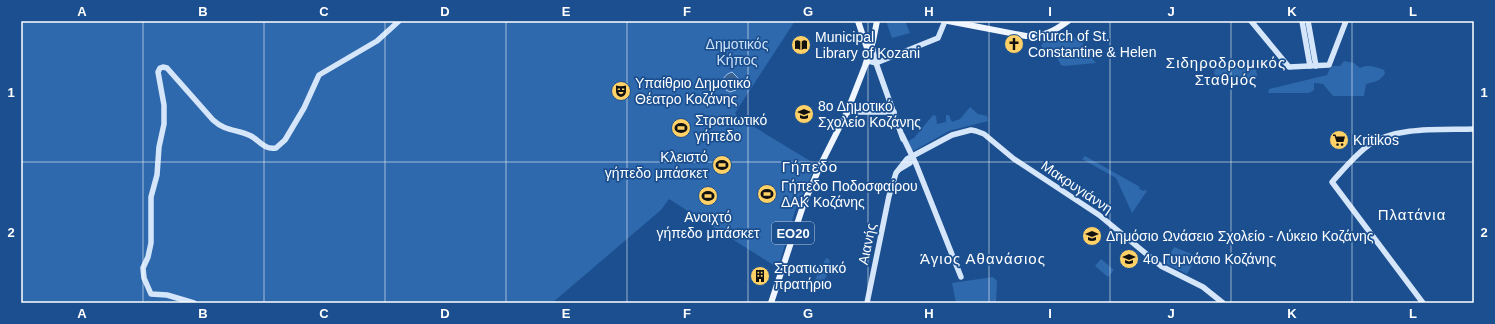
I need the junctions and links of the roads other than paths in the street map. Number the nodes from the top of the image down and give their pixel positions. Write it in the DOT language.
graph roads {
  1 [pos="398,21"];
  2 [pos="877,21"];
  3 [pos="947,21"];
  4 [pos="1068,21"];
  5 [pos="1250,21"];
  6 [pos="1302,21"];
  7 [pos="1308,21"];
  8 [pos="1346,21"];
  9 [pos="859,24"];
  10 [pos="870,47"];
  11 [pos="876,63"];
  12 [pos="866,64"];
  13 [pos="1313,66"];
  14 [pos="847,112"];
  15 [pos="894,112"];
  16 [pos="1474,129"];
  17 [pos="911,158"];
  18 [pos="961,277"];
  19 [pos="194,303"];
  20 [pos="771,303"];
  21 [pos="867,303"];
  22 [pos="1223,303"];
  23 [pos="1423,303"];
  1 -- 19 [label="street"];
  2 -- 10 [label="main road, ΕΟ20"];
  3 -- 4 [label="main road"];
  3 -- 11 [label="street"];
  5 -- 13 [label="street"];
  6 -- 13 [label="street"];
  7 -- 13 [label="street"];
  8 -- 13 [label="street"];
  9 -- 10 [label="main road"];
  9 -- 10 [label="main road"];
  10 -- 11 [label="street"];
  10 -- 12 [label="main road, ΕΟ20"];
  11 -- 12 [label="street"];
  11 -- 15 [label="street"];
  12 -- 14 [label="main road, ΕΟ20"];
  14 -- 15 [label="street"];
  14 -- 20 [label="main road, ΕΟ20"];
  15 -- 17 [label="street"];
  16 -- 23 [label="street"];
  17 -- 18 [label="street"];
  17 -- 21 [label="street, Αιανής"];
  17 -- 22 [label="street, Μακρυγιάννη"];
}
